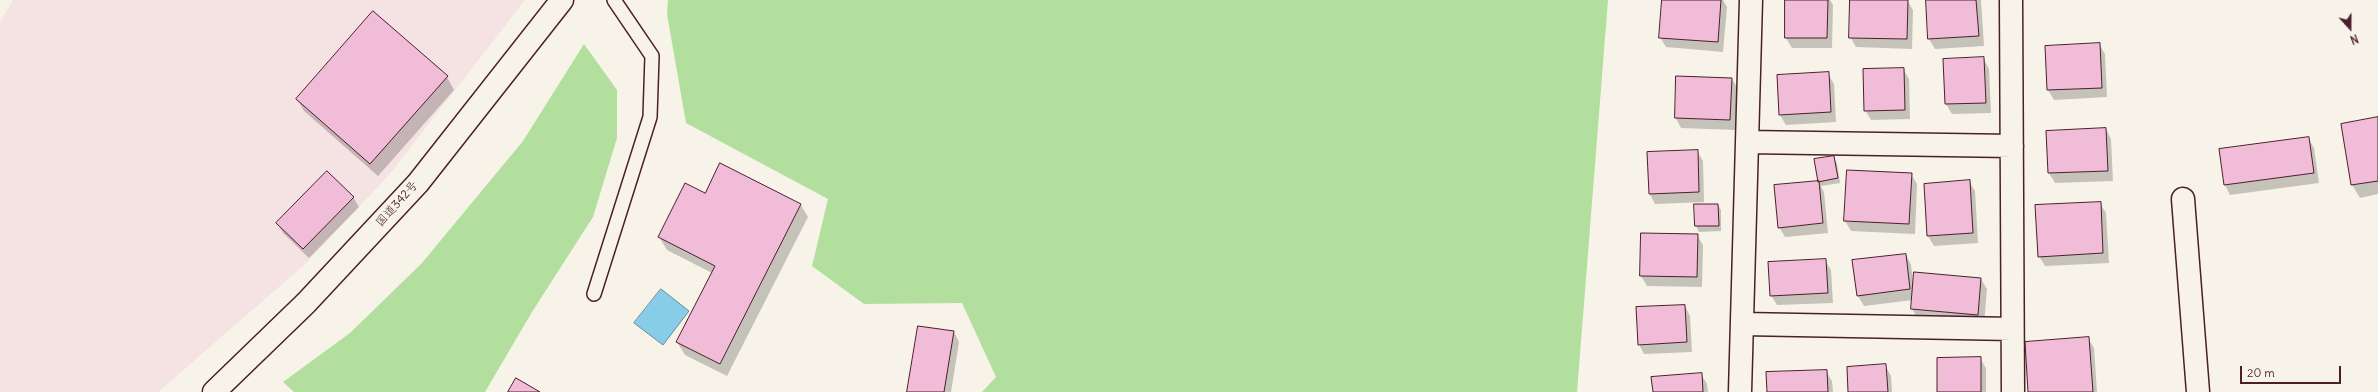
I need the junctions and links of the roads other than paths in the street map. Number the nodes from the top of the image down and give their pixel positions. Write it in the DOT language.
graph roads {
  1 [pos="562,0"];
  2 [pos="614,0"];
  3 [pos="1751,0"];
  4 [pos="2011,0"];
  5 [pos="1747,142"];
  6 [pos="2012,146"];
  7 [pos="2183,199"];
  8 [pos="594,294"];
  9 [pos="1743,324"];
  10 [pos="2012,329"];
  11 [pos="214,392"];
  12 [pos="1740,392"];
  13 [pos="2013,392"];
  14 [pos="2198,392"];
  1 -- 11 [label="main road, 国道342号"];
  2 -- 8 [label="lane"];
  3 -- 5 [label="main road"];
  4 -- 6 [label="main road"];
  5 -- 6 [label="main road"];
  5 -- 9 [label="main road"];
  6 -- 10 [label="main road"];
  7 -- 14 [label="main road"];
  9 -- 10 [label="main road"];
  9 -- 12 [label="main road"];
  10 -- 13 [label="main road"];
}
